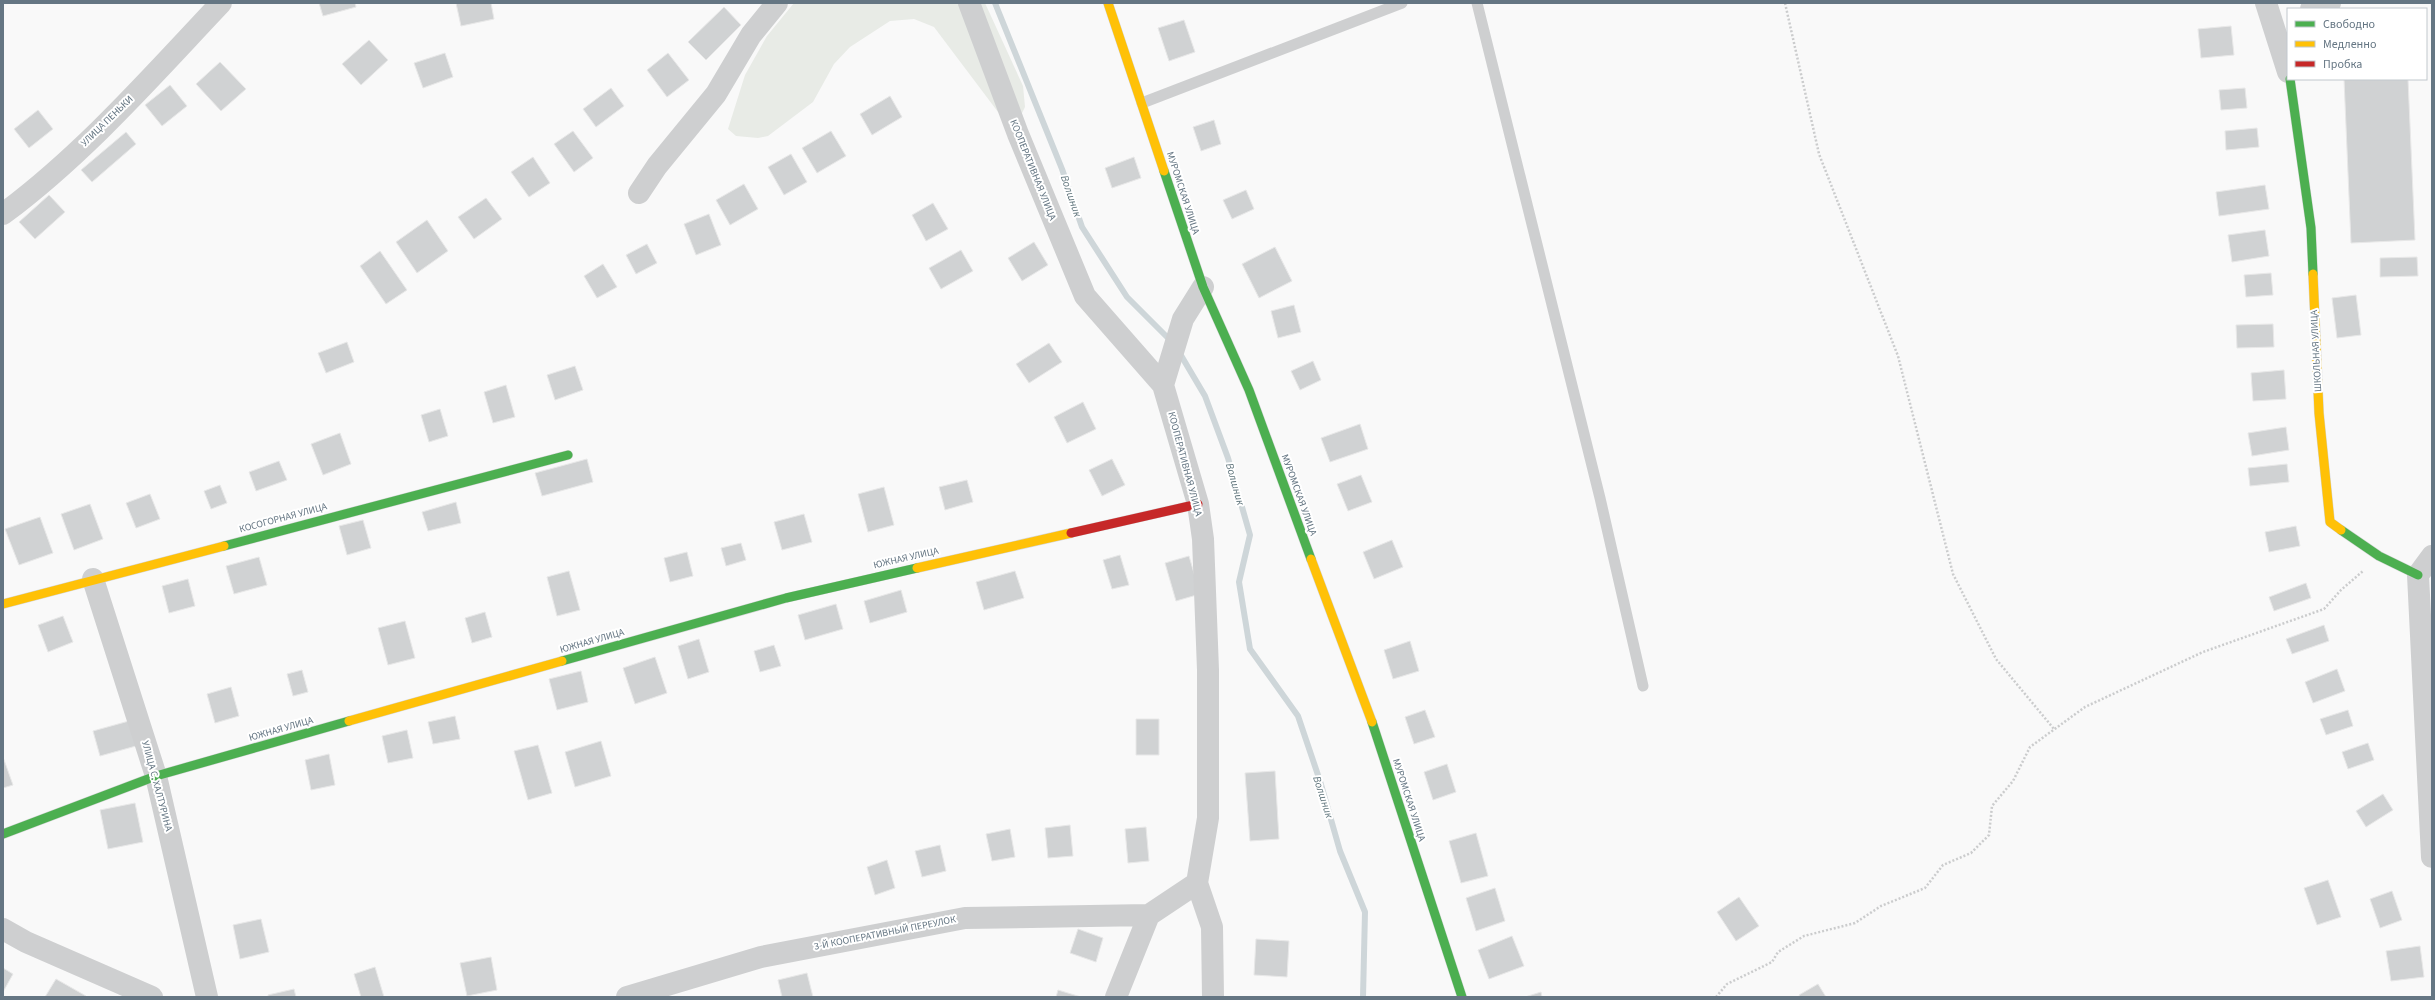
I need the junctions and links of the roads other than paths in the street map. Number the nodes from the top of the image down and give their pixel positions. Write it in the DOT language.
graph roads {
  1 [pos="221,3"];
  2 [pos="777,3"];
  3 [pos="969,3"];
  4 [pos="1108,3"];
  5 [pos="1402,3"];
  6 [pos="1477,3"];
  7 [pos="2266,3"];
  8 [pos="2330,3"];
  9 [pos="2314,8"];
  10 [pos="2281,22"];
  11 [pos="2287,65"];
  12 [pos="2290,80"];
  13 [pos="1142,103"];
  14 [pos="639,193"];
  15 [pos="3,214"];
  16 [pos="1202,286"];
  17 [pos="1163,385"];
  18 [pos="568,455"];
  19 [pos="1198,504"];
  20 [pos="2432,556"];
  21 [pos="2418,575"];
  22 [pos="93,579"];
  23 [pos="3,604"];
  24 [pos="1643,686"];
  25 [pos="156,776"];
  26 [pos="3,834"];
  27 [pos="2432,857"];
  28 [pos="1197,883"];
  29 [pos="1149,915"];
  30 [pos="3,929"];
  31 [pos="152,997"];
  32 [pos="207,997"];
  33 [pos="627,997"];
  34 [pos="1116,997"];
  35 [pos="1213,997"];
  36 [pos="1462,997"];
  1 -- 15 [label="street, УЛИЦА ПЕНЬКИ"];
  2 -- 14 [label="street"];
  3 -- 17 [label="street, КООПЕРАТИВНАЯ УЛИЦА"];
  4 -- 13 [label="street, МУРОМСКАЯ УЛИЦА"];
  5 -- 13 [label="lane"];
  6 -- 24 [label="lane"];
  7 -- 10 [label="street"];
  8 -- 9 [label="street"];
  10 -- 11 [label="street"];
  12 -- 21 [label="street, ШКОЛЬНАЯ УЛИЦА"];
  13 -- 16 [label="street, МУРОМСКАЯ УЛИЦА"];
  16 -- 17 [label="street"];
  16 -- 36 [label="street, МУРОМСКАЯ УЛИЦА"];
  17 -- 19 [label="street, КООПЕРАТИВНАЯ УЛИЦА"];
  18 -- 22 [label="street, КОСОГОРНАЯ УЛИЦА"];
  19 -- 25 [label="street, ЮЖНАЯ УЛИЦА"];
  19 -- 28 [label="street, КООПЕРАТИВНАЯ УЛИЦА"];
  20 -- 21 [label="street"];
  21 -- 27 [label="street"];
  22 -- 23 [label="street, КОСОГОРНАЯ УЛИЦА"];
  22 -- 25 [label="street, УЛИЦА С. ХАЛТУРИНА"];
  25 -- 26 [label="street, ЮЖНАЯ УЛИЦА"];
  25 -- 32 [label="street, УЛИЦА С. ХАЛТУРИНА"];
  28 -- 29 [label="street"];
  28 -- 35 [label="street, КООПЕРАТИВНАЯ УЛИЦА"];
  29 -- 33 [label="street, 3-Й КООПЕРАТИВНЫЙ ПЕРЕУЛОК"];
  29 -- 34 [label="street"];
  30 -- 31 [label="street"];
}
